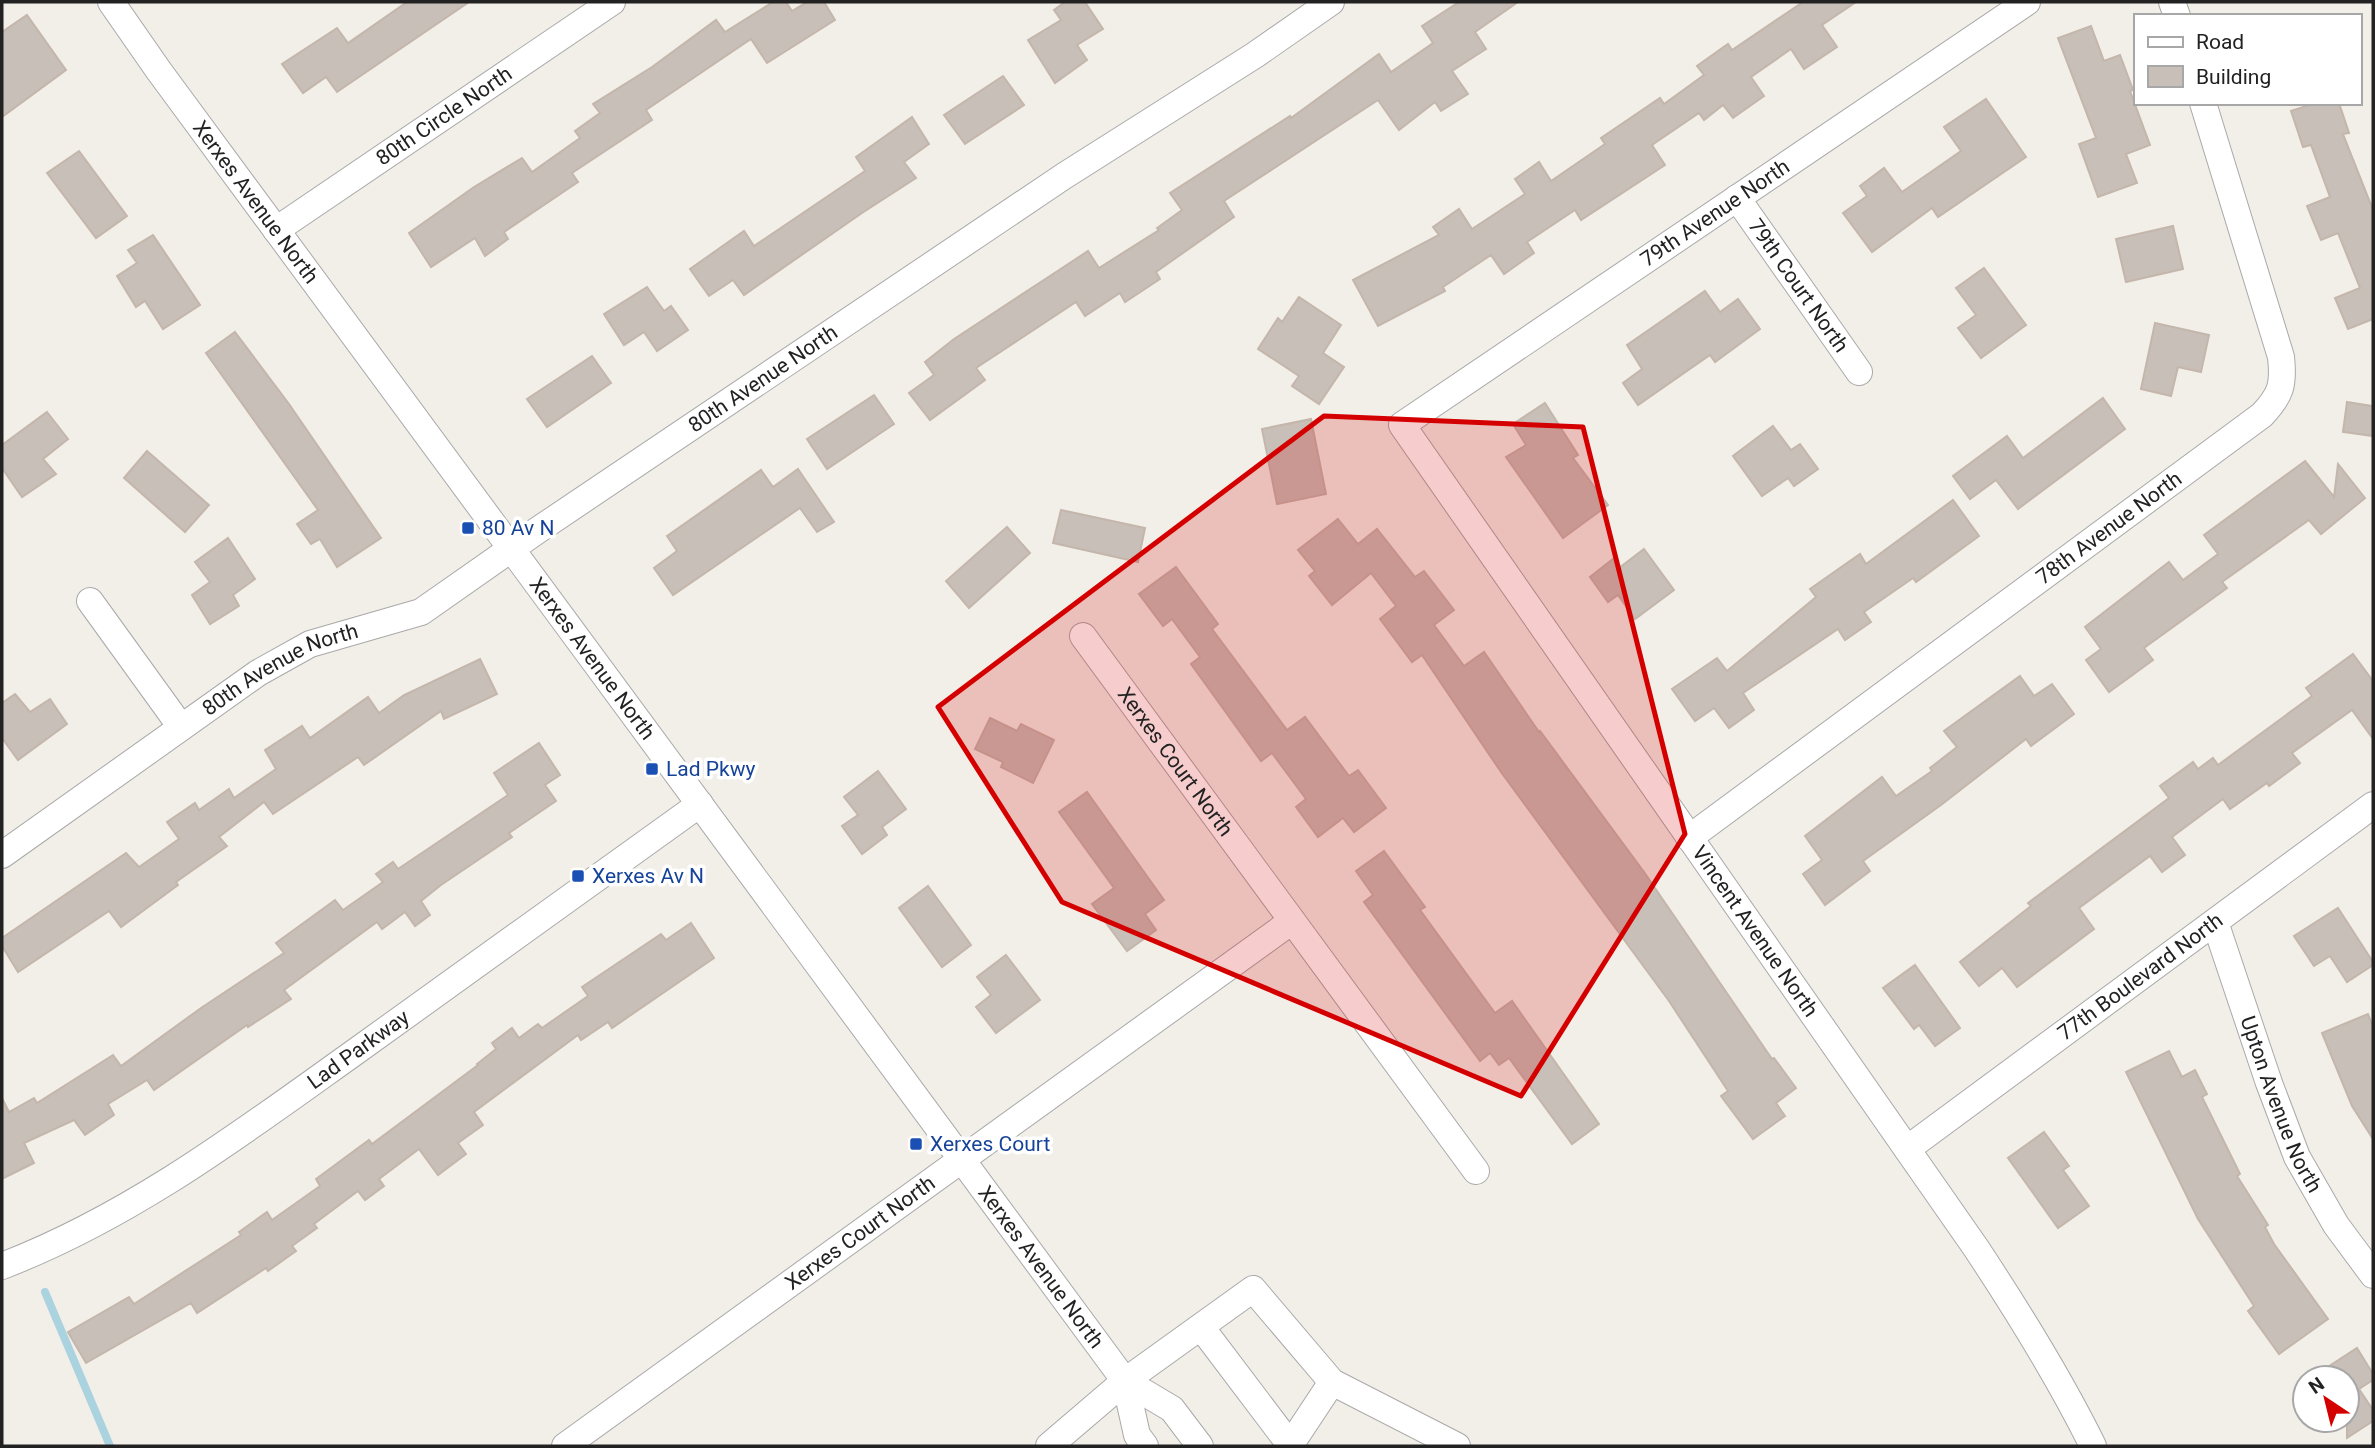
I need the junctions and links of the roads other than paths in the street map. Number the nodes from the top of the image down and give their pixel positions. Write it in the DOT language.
graph roads {
  1 [pos="111,2"];
  2 [pos="612,2"];
  3 [pos="1331,2"];
  4 [pos="2027,2"];
  5 [pos="2204,105"];
  6 [pos="1737,198"];
  7 [pos="276,230"];
  8 [pos="1859,372"];
  9 [pos="1402,425"];
  10 [pos="511,549"];
  11 [pos="90,601"];
  12 [pos="1083,636"];
  13 [pos="181,727"];
  14 [pos="699,804"];
  15 [pos="2373,805"];
  16 [pos="1689,838"];
  17 [pos="2,855"];
  18 [pos="1292,921"];
  19 [pos="2215,922"];
  20 [pos="1907,1150"];
  21 [pos="960,1159"];
  22 [pos="1476,1171"];
  23 [pos="2,1266"];
  24 [pos="2373,1275"];
  25 [pos="1201,1327"];
  26 [pos="1125,1381"];
  27 [pos="1332,1382"];
  28 [pos="1291,1445"];
  29 [pos="565,1446"];
  30 [pos="1049,1446"];
  31 [pos="1145,1446"];
  32 [pos="1200,1446"];
  33 [pos="1457,1446"];
  34 [pos="2093,1446"];
  1 -- 7 [label="street, Xerxes Avenue North"];
  2 -- 7 [label="street, 80th Circle North"];
  3 -- 10 [label="street, 80th Avenue North"];
  4 -- 6 [label="street, 79th Avenue North"];
  5 -- 16 [label="street, 78th Avenue North"];
  6 -- 8 [label="street, 79th Court North"];
  6 -- 9 [label="street, 79th Avenue North"];
  7 -- 10 [label="street, Xerxes Avenue North"];
  9 -- 16 [label="street, Vincent Avenue North"];
  10 -- 13 [label="street, 80th Avenue North"];
  10 -- 14 [label="street, Xerxes Avenue North"];
  11 -- 13 [label="street, 80th Avenue North"];
  12 -- 18 [label="street, Xerxes Court North"];
  13 -- 17 [label="street, 80th Avenue North"];
  14 -- 21 [label="street, Xerxes Avenue North"];
  14 -- 23 [label="street, Lad Parkway"];
  15 -- 19 [label="street, 77th Boulevard North"];
  16 -- 20 [label="street, Vincent Avenue North"];
  18 -- 21 [label="street, Xerxes Court North"];
  18 -- 22 [label="street, Xerxes Court North"];
  19 -- 20 [label="street, 77th Boulevard North"];
  19 -- 24 [label="street, Upton Avenue North"];
  20 -- 34 [label="street, Vincent Avenue North"];
  21 -- 26 [label="street, Xerxes Avenue North"];
  21 -- 29 [label="street, Xerxes Court North"];
  25 -- 26 [label="street"];
  25 -- 27 [label="street"];
  25 -- 28 [label="street"];
  26 -- 30 [label="street"];
  26 -- 31 [label="street, Xerxes Avenue North"];
  26 -- 32 [label="street, Xerxes Avenue North"];
  27 -- 28 [label="street"];
  27 -- 33 [label="street"];
}
